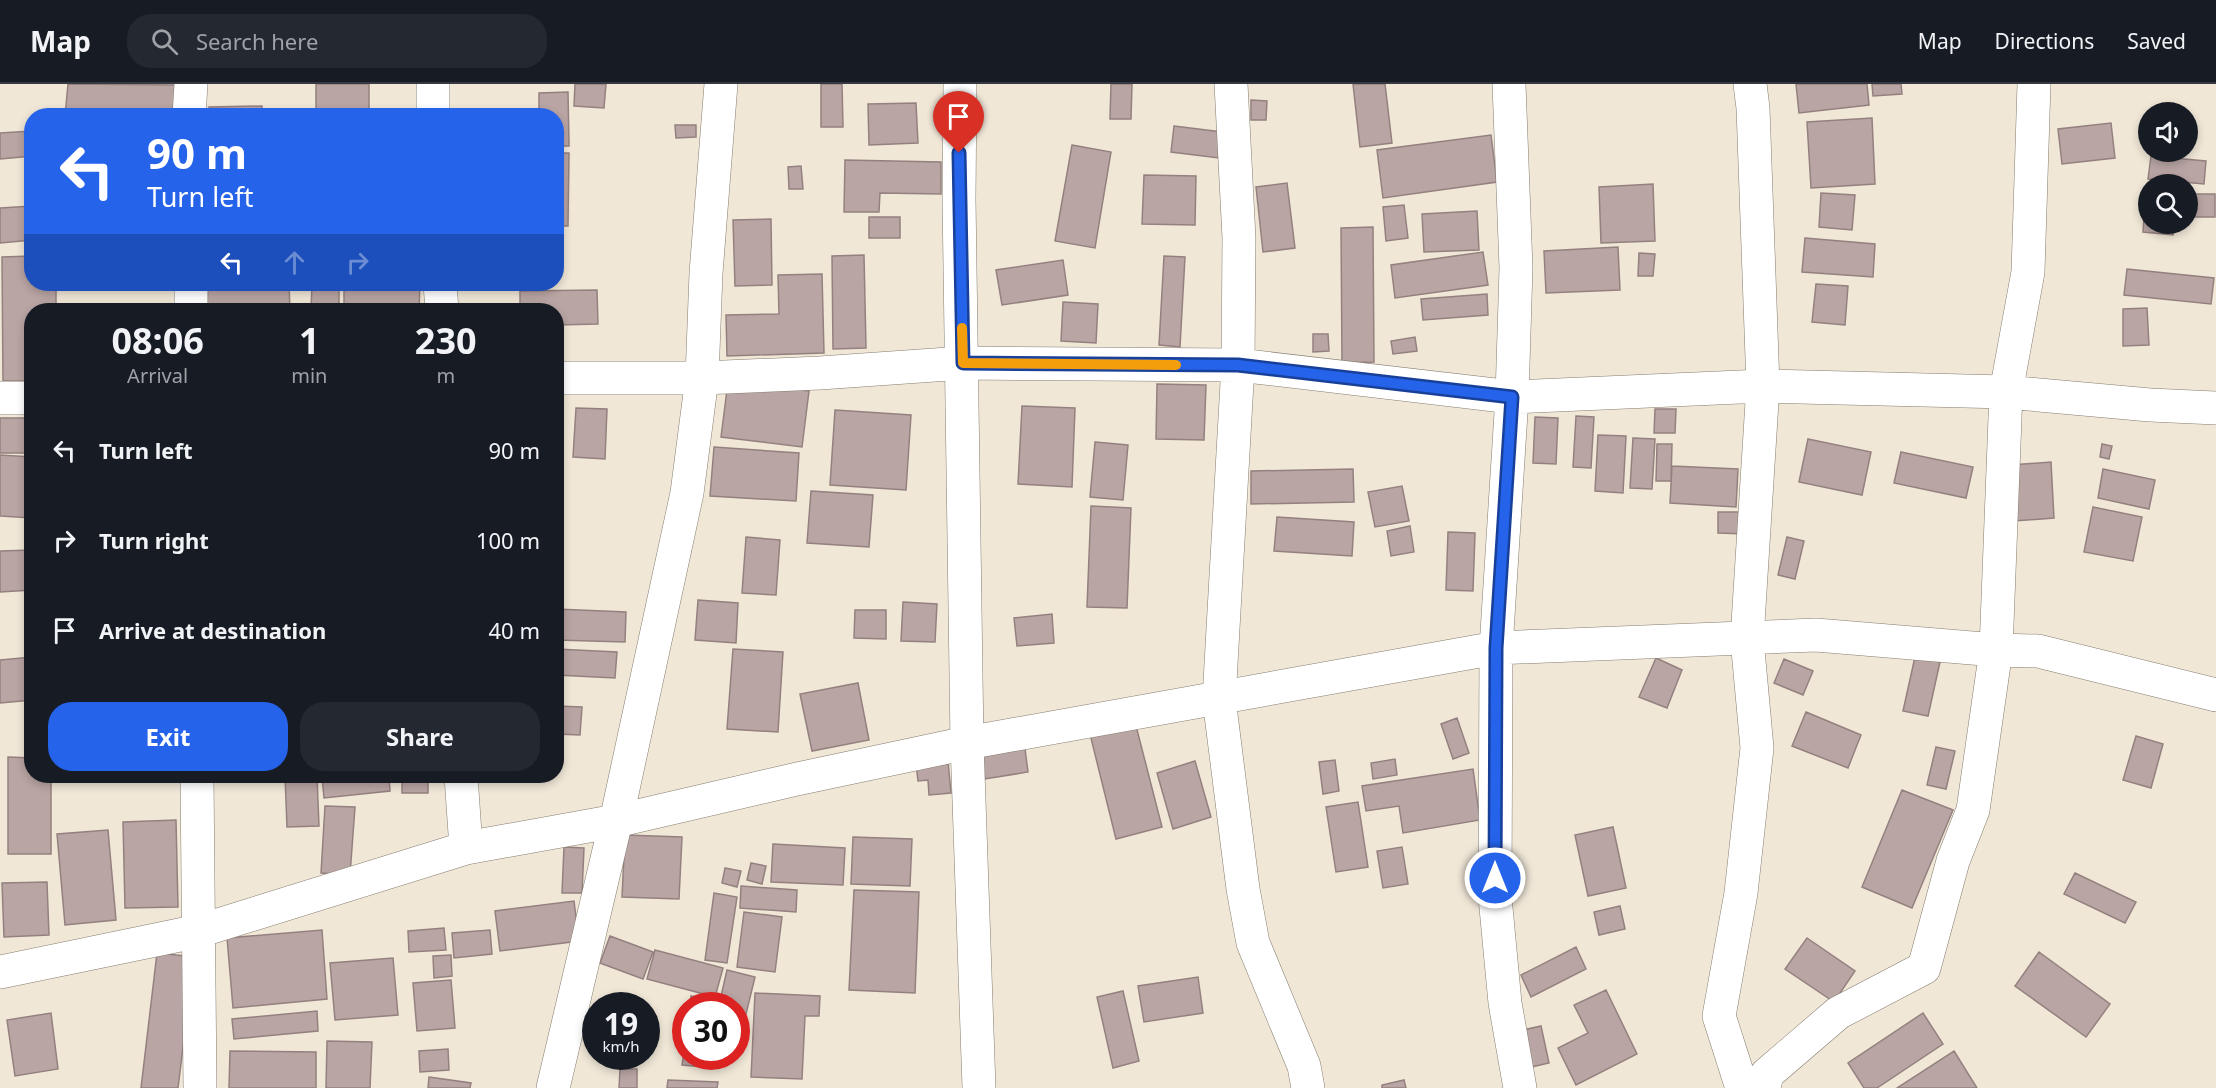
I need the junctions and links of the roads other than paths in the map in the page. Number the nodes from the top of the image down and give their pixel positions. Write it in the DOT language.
graph roads {
  1 [pos="191,84"];
  2 [pos="433,84"];
  3 [pos="721,84"];
  4 [pos="960,84"];
  5 [pos="1231,84"];
  6 [pos="1509,84"];
  7 [pos="1750,84"];
  8 [pos="2034,84"];
  9 [pos="190,108"];
  10 [pos="433,108"];
  11 [pos="963,363"];
  12 [pos="1238,365"];
  13 [pos="564,378"];
  14 [pos="702,378"];
  15 [pos="1763,386"];
  16 [pos="2006,392"];
  17 [pos="1512,397"];
  18 [pos="0,398"];
  19 [pos="24,398"];
  20 [pos="2216,408"];
  21 [pos="1747,639"];
  22 [pos="1496,648"];
  23 [pos="1996,650"];
  24 [pos="2216,695"];
  25 [pos="1219,699"];
  26 [pos="967,743"];
  27 [pos="197,783"];
  28 [pos="461,783"];
  29 [pos="616,821"];
  30 [pos="466,848"];
  31 [pos="199,931"];
  32 [pos="0,972"];
  33 [pos="200,1088"];
  34 [pos="553,1088"];
  35 [pos="979,1088"];
  36 [pos="1308,1088"];
  37 [pos="1520,1088"];
  38 [pos="1742,1088"];
  39 [pos="1764,1088"];
  1 -- 9 [label="street"];
  2 -- 10 [label="street"];
  3 -- 14 [label="street"];
  4 -- 11 [label="street"];
  5 -- 12 [label="street"];
  6 -- 17 [label="street"];
  7 -- 15 [label="street"];
  8 -- 16 [label="street"];
  11 -- 12 [label="street"];
  11 -- 14 [label="street"];
  11 -- 26 [label="street"];
  12 -- 17 [label="street"];
  12 -- 25 [label="street"];
  13 -- 14 [label="street"];
  14 -- 29 [label="street"];
  15 -- 16 [label="street"];
  15 -- 17 [label="street"];
  15 -- 21 [label="street"];
  16 -- 20 [label="street"];
  16 -- 23 [label="street"];
  17 -- 22 [label="street"];
  18 -- 19 [label="street"];
  21 -- 22 [label="street"];
  21 -- 23 [label="street"];
  21 -- 38 [label="street"];
  22 -- 25 [label="street"];
  22 -- 37 [label="street"];
  23 -- 24 [label="street"];
  23 -- 39 [label="street"];
  25 -- 26 [label="street"];
  25 -- 36 [label="street"];
  26 -- 29 [label="street"];
  26 -- 35 [label="street"];
  27 -- 31 [label="street"];
  28 -- 30 [label="street"];
  29 -- 30 [label="street"];
  29 -- 34 [label="street"];
  30 -- 31 [label="street"];
  31 -- 32 [label="street"];
  31 -- 33 [label="street"];
}
